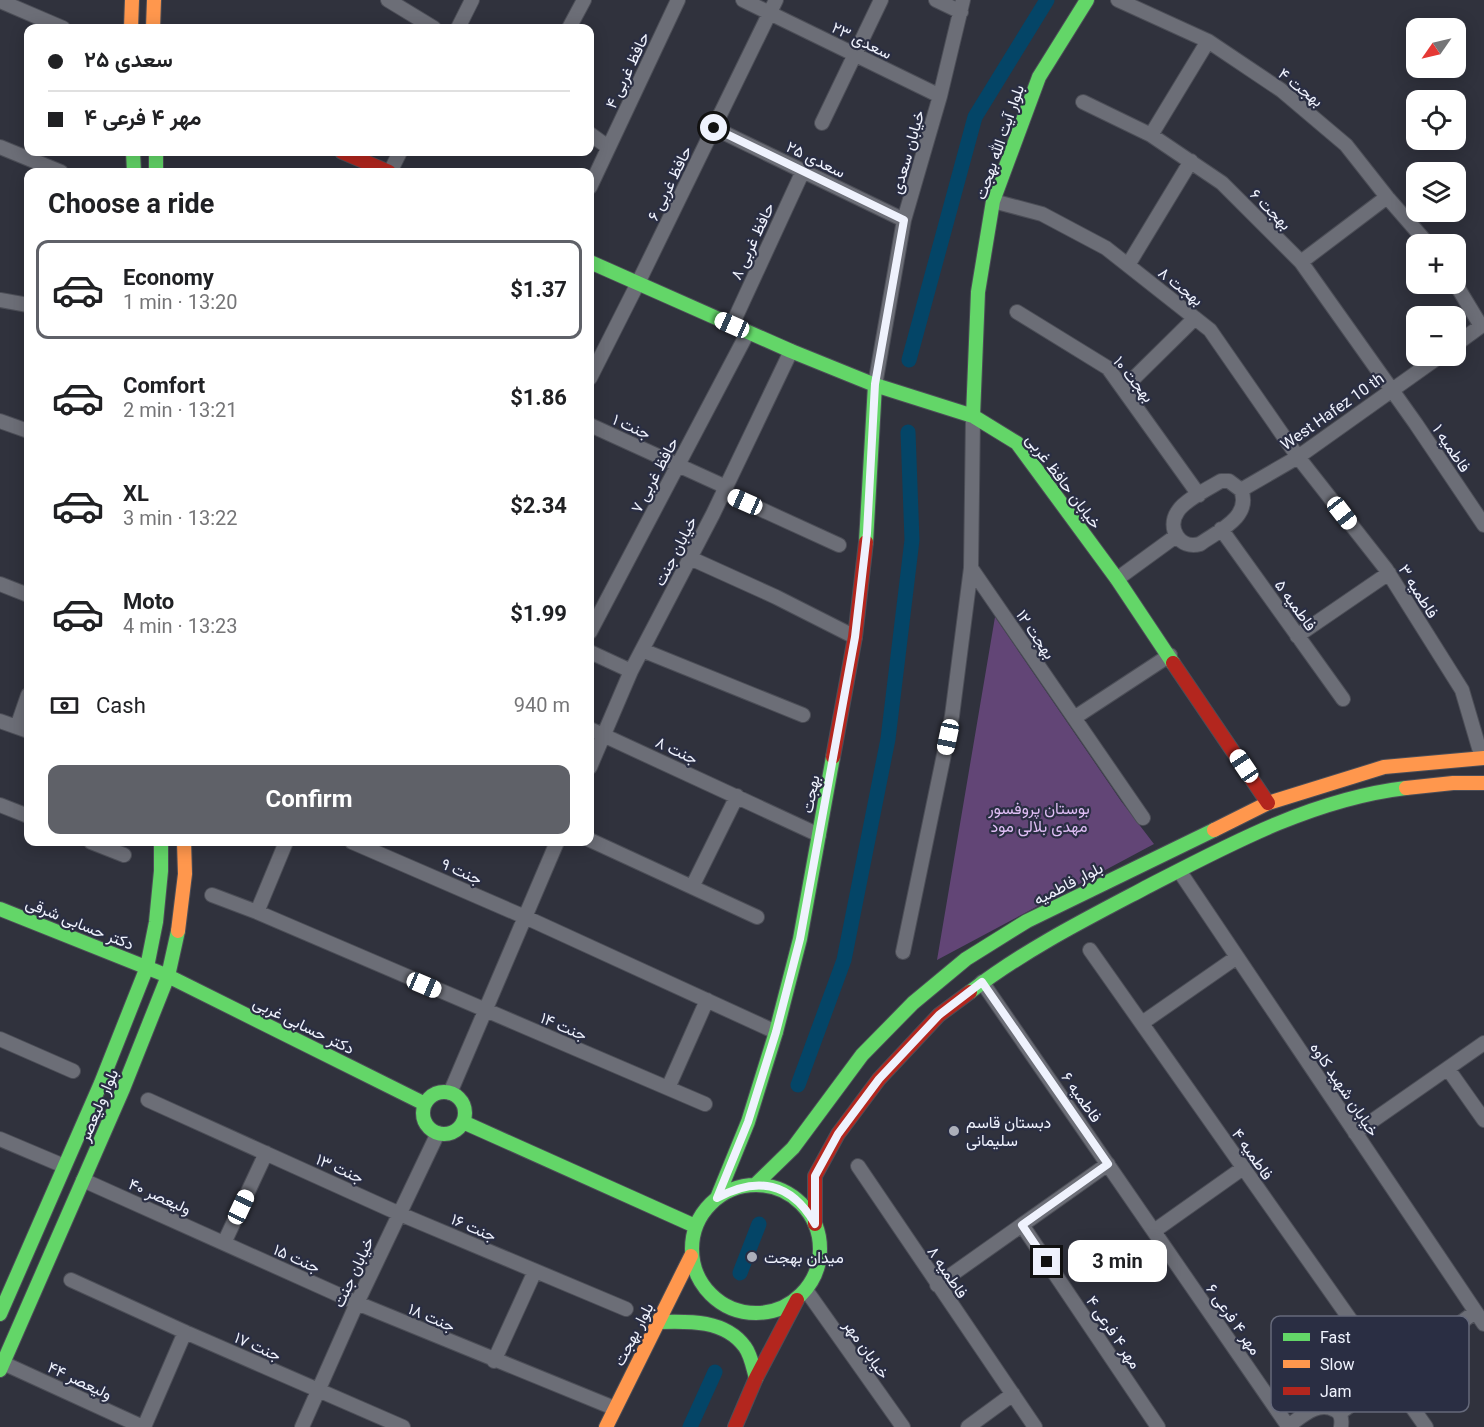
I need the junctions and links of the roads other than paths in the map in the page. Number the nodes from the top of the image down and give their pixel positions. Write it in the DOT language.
graph roads {
  1 [pos="132,0"];
  2 [pos="154,0"];
  3 [pos="388,0"];
  4 [pos="472,0"];
  5 [pos="584,0"];
  6 [pos="678,0"];
  7 [pos="743,0"];
  8 [pos="881,0"];
  9 [pos="936,0"];
  10 [pos="1087,0"];
  11 [pos="1118,0"];
  12 [pos="0,1"];
  13 [pos="773,6"];
  14 [pos="962,6"];
  15 [pos="54,24"];
  16 [pos="131,24"];
  17 [pos="153,24"];
  18 [pos="427,24"];
  19 [pos="460,24"];
  20 [pos="571,24"];
  21 [pos="1208,41"];
  22 [pos="856,55"];
  23 [pos="940,96"];
  24 [pos="1083,102"];
  25 [pos="822,123"];
  26 [pos="714,128"];
  27 [pos="1151,135"];
  28 [pos="594,137"];
  29 [pos="0,147"];
  30 [pos="608,147"];
  31 [pos="352,156"];
  32 [pos="1191,161"];
  33 [pos="51,168"];
  34 [pos="380,168"];
  35 [pos="803,171"];
  36 [pos="594,178"];
  37 [pos="1387,197"];
  38 [pos="993,201"];
  39 [pos="904,220"];
  40 [pos="1419,234"];
  41 [pos="1301,262"];
  42 [pos="594,264"];
  43 [pos="1128,265"];
  44 [pos="638,283"];
  45 [pos="1461,294"];
  46 [pos="0,300"];
  47 [pos="24,304"];
  48 [pos="1017,312"];
  49 [pos="1195,318"];
  50 [pos="732,325"];
  51 [pos="748,332"];
  52 [pos="1466,337"];
  53 [pos="791,351"];
  54 [pos="1426,366"];
  55 [pos="594,370"];
  56 [pos="875,384"];
  57 [pos="1124,388"];
  58 [pos="1391,390"];
  59 [pos="973,416"];
  60 [pos="0,421"];
  61 [pos="594,427"];
  62 [pos="24,430"];
  63 [pos="1298,457"];
  64 [pos="678,465"];
  65 [pos="724,489"];
  66 [pos="1241,490"];
  67 [pos="1199,495"];
  68 [pos="1484,525"];
  69 [pos="1221,529"];
  70 [pos="1176,537"];
  71 [pos="839,545"];
  72 [pos="690,558"];
  73 [pos="971,568"];
  74 [pos="1389,573"];
  75 [pos="1117,579"];
  76 [pos="0,584"];
  77 [pos="24,593"];
  78 [pos="594,624"];
  79 [pos="1297,636"];
  80 [pos="855,637"];
  81 [pos="642,650"];
  82 [pos="594,654"];
  83 [pos="1170,655"];
  84 [pos="631,670"];
  85 [pos="1343,699"];
  86 [pos="803,716"];
  87 [pos="1074,718"];
  88 [pos="0,721"];
  89 [pos="22,729"];
  90 [pos="594,731"];
  91 [pos="604,735"];
  92 [pos="594,758"];
  93 [pos="1483,758"];
  94 [pos="1484,783"];
  95 [pos="737,796"];
  96 [pos="1268,803"];
  97 [pos="0,805"];
  98 [pos="24,814"];
  99 [pos="1143,818"];
  100 [pos="819,835"];
  101 [pos="594,842"];
  102 [pos="102,846"];
  103 [pos="160,846"];
  104 [pos="184,846"];
  105 [pos="284,846"];
  106 [pos="361,846"];
  107 [pos="555,846"];
  108 [pos="124,855"];
  109 [pos="1180,872"];
  110 [pos="692,886"];
  111 [pos="212,896"];
  112 [pos="0,909"];
  113 [pos="256,912"];
  114 [pos="525,917"];
  115 [pos="757,917"];
  116 [pos="156,922"];
  117 [pos="179,927"];
  118 [pos="1090,950"];
  119 [pos="903,952"];
  120 [pos="1237,957"];
  121 [pos="147,967"];
  122 [pos="168,976"];
  123 [pos="982,982"];
  124 [pos="707,1000"];
  125 [pos="484,1011"];
  126 [pos="1142,1023"];
  127 [pos="776,1032"];
  128 [pos="0,1039"];
  129 [pos="118,1039"];
  130 [pos="1484,1042"];
  131 [pos="140,1048"];
  132 [pos="1448,1069"];
  133 [pos="73,1071"];
  134 [pos="668,1088"];
  135 [pos="450,1093"];
  136 [pos="148,1100"];
  137 [pos="425,1104"];
  138 [pos="705,1104"];
  139 [pos="1484,1120"];
  140 [pos="463,1122"];
  141 [pos="438,1133"];
  142 [pos="1355,1133"];
  143 [pos="0,1139"];
  144 [pos="266,1153"];
  145 [pos="1108,1164"];
  146 [pos="64,1166"];
  147 [pos="858,1166"];
  148 [pos="1243,1168"];
  149 [pos="83,1180"];
  150 [pos="755,1185"];
  151 [pos="717,1198"];
  152 [pos="400,1214"];
  153 [pos="815,1224"];
  154 [pos="1022,1225"];
  155 [pos="695,1226"];
  156 [pos="1154,1231"];
  157 [pos="224,1243"];
  158 [pos="691,1256"];
  159 [pos="535,1271"];
  160 [pos="71,1280"];
  161 [pos="937,1285"];
  162 [pos="801,1295"];
  163 [pos="357,1303"];
  164 [pos="626,1309"];
  165 [pos="1475,1312"];
  166 [pos="0,1314"];
  167 [pos="1348,1316"];
  168 [pos="1469,1317"];
  169 [pos="657,1322"];
  170 [pos="1484,1324"];
  171 [pos="185,1332"];
  172 [pos="494,1361"];
  173 [pos="2,1366"];
  174 [pos="756,1378"];
  175 [pos="318,1390"];
  176 [pos="1012,1394"];
  177 [pos="1271,1402"];
  178 [pos="614,1408"];
  179 [pos="1278,1412"];
  180 [pos="1309,1412"];
  181 [pos="1415,1412"];
  182 [pos="144,1427"];
  183 [pos="302,1427"];
  184 [pos="403,1427"];
  185 [pos="606,1427"];
  186 [pos="735,1427"];
  187 [pos="903,1427"];
  188 [pos="968,1427"];
  189 [pos="1035,1427"];
  190 [pos="1158,1427"];
  191 [pos="1288,1427"];
  192 [pos="1426,1427"];
  1 -- 16 [label="main road"];
  2 -- 17 [label="main road"];
  3 -- 18 [label="street"];
  4 -- 19 [label="street"];
  5 -- 20 [label="street"];
  6 -- 30 [label="street, حافظ غربی ۴"];
  7 -- 13 [label="street, سعدی ۲۳"];
  8 -- 22 [label="street"];
  9 -- 14 [label="street"];
  10 -- 38 [label="main road, بلوار آیت الله بهجت"];
  11 -- 21 [label="street, بهجت ۴"];
  12 -- 15 [label="street"];
  13 -- 22 [label="street, سعدی ۲۳"];
  13 -- 26 [label="street, حافظ غربی ۶"];
  14 -- 23 [label="street, خیابان سعدی"];
  21 -- 27 [label="street"];
  21 -- 37 [label="street, بهجت ۴"];
  22 -- 23 [label="street, سعدی ۲۳"];
  22 -- 25 [label="street"];
  23 -- 39 [label="street, خیابان سعدی"];
  24 -- 27 [label="street, بهجت ۶"];
  26 -- 35 [label="street, سعدی ۲۵"];
  26 -- 44 [label="street, حافظ غربی ۶"];
  27 -- 32 [label="street, بهجت ۶"];
  28 -- 30 [label="street"];
  29 -- 33 [label="street"];
  30 -- 36 [label="street, حافظ غربی ۴"];
  31 -- 34 [label="main road"];
  32 -- 41 [label="street, بهجت ۶"];
  32 -- 43 [label="street"];
  35 -- 39 [label="street, سعدی ۲۵"];
  35 -- 50 [label="street, حافظ غربی ۸"];
  37 -- 40 [label="street, بهجت ۴"];
  37 -- 41 [label="street"];
  38 -- 43 [label="street, بهجت ۸"];
  38 -- 59 [label="main road, بلوار آیت الله بهجت"];
  39 -- 56 [label="street, خیابان سعدی"];
  41 -- 58 [label="street, بهجت ۶"];
  42 -- 44 [label="main road, خیابان حافظ غربی"];
  43 -- 49 [label="street, بهجت ۸"];
  44 -- 50 [label="main road, خیابان حافظ غربی"];
  44 -- 55 [label="street, حافظ غربی ۶"];
  45 -- 52 [label="street"];
  46 -- 47 [label="street"];
  48 -- 57 [label="street, بهجت ۱۰"];
  49 -- 57 [label="street"];
  49 -- 63 [label="street, بهجت ۸"];
  50 -- 51 [label="main road, خیابان حافظ غربی"];
  51 -- 53 [label="main road, خیابان حافظ غربی"];
  51 -- 64 [label="street, حافظ غربی ۷"];
  53 -- 56 [label="main road, خیابان حافظ غربی"];
  53 -- 65 [label="street, خیابان جنت"];
  54 -- 58 [label="street, West Hafez 10 th"];
  56 -- 59 [label="main road, خیابان حافظ غربی"];
  56 -- 80 [label="main road, بهجت"];
  57 -- 67 [label="street, بهجت ۱۰"];
  58 -- 63 [label="street, West Hafez 10 th"];
  58 -- 68 [label="street, فاطمیه ۱"];
  59 -- 73 [label="street"];
  59 -- 75 [label="main road, خیابان حافظ غربی"];
  60 -- 62 [label="street"];
  61 -- 64 [label="street, جنت ۱"];
  63 -- 66 [label="street, West Hafez 10 th"];
  63 -- 74 [label="street, فاطمیه ۳"];
  64 -- 65 [label="street, جنت ۱"];
  64 -- 78 [label="street, حافظ غربی ۷"];
  65 -- 71 [label="street, جنت ۱"];
  65 -- 72 [label="street, خیابان جنت"];
  66 -- 67 [label="street"];
  66 -- 69 [label="street"];
  67 -- 70 [label="street"];
  69 -- 70 [label="street"];
  69 -- 79 [label="street, فاطمیه ۵"];
  70 -- 75 [label="street"];
  72 -- 80 [label="street"];
  72 -- 81 [label="street, خیابان جنت"];
  73 -- 87 [label="street, بهجت ۱۲"];
  73 -- 119 [label="street"];
  74 -- 79 [label="street"];
  74 -- 93 [label="street, فاطمیه ۳"];
  75 -- 83 [label="main road, خیابان حافظ غربی"];
  76 -- 77 [label="street"];
  79 -- 85 [label="street, فاطمیه ۵"];
  80 -- 100 [label="main road, بهجت"];
  81 -- 84 [label="street, خیابان جنت"];
  81 -- 86 [label="street"];
  82 -- 84 [label="street"];
  83 -- 87 [label="street"];
  83 -- 96 [label="main road, خیابان حافظ غربی"];
  84 -- 91 [label="street, خیابان جنت"];
  87 -- 99 [label="street, بهجت ۱۲"];
  88 -- 89 [label="street"];
  90 -- 91 [label="street, جنت ۸"];
  91 -- 92 [label="street, خیابان جنت"];
  91 -- 95 [label="street, جنت ۸"];
  93 -- 96 [label="main road, بلوار فاطمیه"];
  94 -- 109 [label="main road"];
  95 -- 100 [label="street, جنت ۸"];
  95 -- 110 [label="street"];
  96 -- 150 [label="main road, بلوار فاطمیه"];
  97 -- 98 [label="street"];
  100 -- 127 [label="main road, بهجت"];
  101 -- 110 [label="street"];
  102 -- 108 [label="street"];
  103 -- 116 [label="main road, بلوار ولیعصر"];
  104 -- 117 [label="main road, بلوار ولیعصر"];
  105 -- 113 [label="street"];
  106 -- 114 [label="street, جنت ۹"];
  107 -- 114 [label="street"];
  109 -- 120 [label="street, خیابان شهید کاوه"];
  109 -- 123 [label="main road"];
  110 -- 115 [label="street"];
  111 -- 113 [label="street, جنت ۱۴"];
  112 -- 121 [label="main road, دکتر حسابی شرقی"];
  113 -- 125 [label="street, جنت ۱۴"];
  114 -- 124 [label="street, جنت ۹"];
  114 -- 125 [label="street"];
  116 -- 117 [label="main road"];
  116 -- 121 [label="main road, بلوار ولیعصر"];
  117 -- 122 [label="main road, بلوار ولیعصر"];
  118 -- 126 [label="street, فاطمیه ۴"];
  120 -- 126 [label="street"];
  120 -- 142 [label="street, خیابان شهید کاوه"];
  121 -- 122 [label="main road, دکتر حسابی شرقی"];
  121 -- 129 [label="main road, بلوار ولیعصر"];
  122 -- 131 [label="main road, بلوار ولیعصر"];
  122 -- 137 [label="main road, دکتر حسابی غربی"];
  123 -- 145 [label="street, فاطمیه ۶"];
  123 -- 153 [label="main road"];
  124 -- 127 [label="street, جنت ۹"];
  124 -- 134 [label="street"];
  125 -- 134 [label="street, جنت ۱۴"];
  125 -- 135 [label="street"];
  126 -- 148 [label="street, فاطمیه ۴"];
  127 -- 151 [label="main road, بهجت"];
  128 -- 133 [label="street"];
  129 -- 131 [label="main road"];
  129 -- 146 [label="main road, بلوار ولیعصر"];
  130 -- 132 [label="street"];
  131 -- 149 [label="main road, بلوار ولیعصر"];
  132 -- 139 [label="street"];
  132 -- 142 [label="street"];
  134 -- 138 [label="street, جنت ۱۴"];
  135 -- 137 [label="main road"];
  135 -- 140 [label="main road"];
  136 -- 144 [label="street, جنت ۱۳"];
  137 -- 141 [label="main road"];
  140 -- 141 [label="main road"];
  140 -- 155 [label="main road"];
  141 -- 152 [label="street, خیابان جنت"];
  142 -- 165 [label="street, خیابان شهید کاوه"];
  143 -- 146 [label="street"];
  144 -- 152 [label="street, جنت ۱۳"];
  144 -- 157 [label="street"];
  145 -- 154 [label="street"];
  145 -- 156 [label="street, فاطمیه ۶"];
  146 -- 166 [label="main road, بلوار ولیعصر"];
  147 -- 161 [label="street, فاطمیه ۸"];
  148 -- 156 [label="street"];
  148 -- 167 [label="street, فاطمیه ۴"];
  149 -- 157 [label="street, ولیعصر ۴۰"];
  149 -- 173 [label="main road, بلوار ولیعصر"];
  150 -- 151 [label="main road"];
  150 -- 153 [label="main road"];
  151 -- 155 [label="main road"];
  152 -- 159 [label="street, جنت ۱۶"];
  152 -- 163 [label="street, خیابان جنت"];
  153 -- 162 [label="main road"];
  154 -- 161 [label="street"];
  154 -- 190 [label="street, مهر ۴ فرعی ۴"];
  155 -- 158 [label="main road"];
  156 -- 177 [label="street, مهر ۴ فرعی ۶"];
  157 -- 163 [label="street, جنت ۱۵"];
  158 -- 162 [label="main road"];
  158 -- 169 [label="main road, بلوار بهجت"];
  159 -- 164 [label="street, جنت ۱۶"];
  159 -- 172 [label="street"];
  160 -- 171 [label="street, جنت ۱۷"];
  161 -- 176 [label="street, فاطمیه ۸"];
  162 -- 174 [label="main road"];
  162 -- 187 [label="street, خیابان مهر"];
  163 -- 172 [label="street, جنت ۱۸"];
  163 -- 175 [label="street, خیابان جنت"];
  165 -- 168 [label="street"];
  165 -- 170 [label="street, خیابان شهید کاوه"];
  169 -- 174 [label="main road"];
  169 -- 178 [label="main road, بلوار بهجت"];
  171 -- 175 [label="street, جنت ۱۷"];
  171 -- 182 [label="street"];
  172 -- 178 [label="street, جنت ۱۸"];
  173 -- 182 [label="street, ولیعصر ۴۴"];
  174 -- 186 [label="main road"];
  175 -- 183 [label="street, خیابان جنت"];
  175 -- 184 [label="street, جنت ۱۷"];
  176 -- 188 [label="street"];
  176 -- 189 [label="street, فاطمیه ۸"];
  178 -- 185 [label="main road, بلوار بهجت"];
  179 -- 191 [label="street, مهر ۴ فرعی ۶"];
  180 -- 191 [label="street"];
  181 -- 192 [label="street, فاطمیه ۴"];
}
